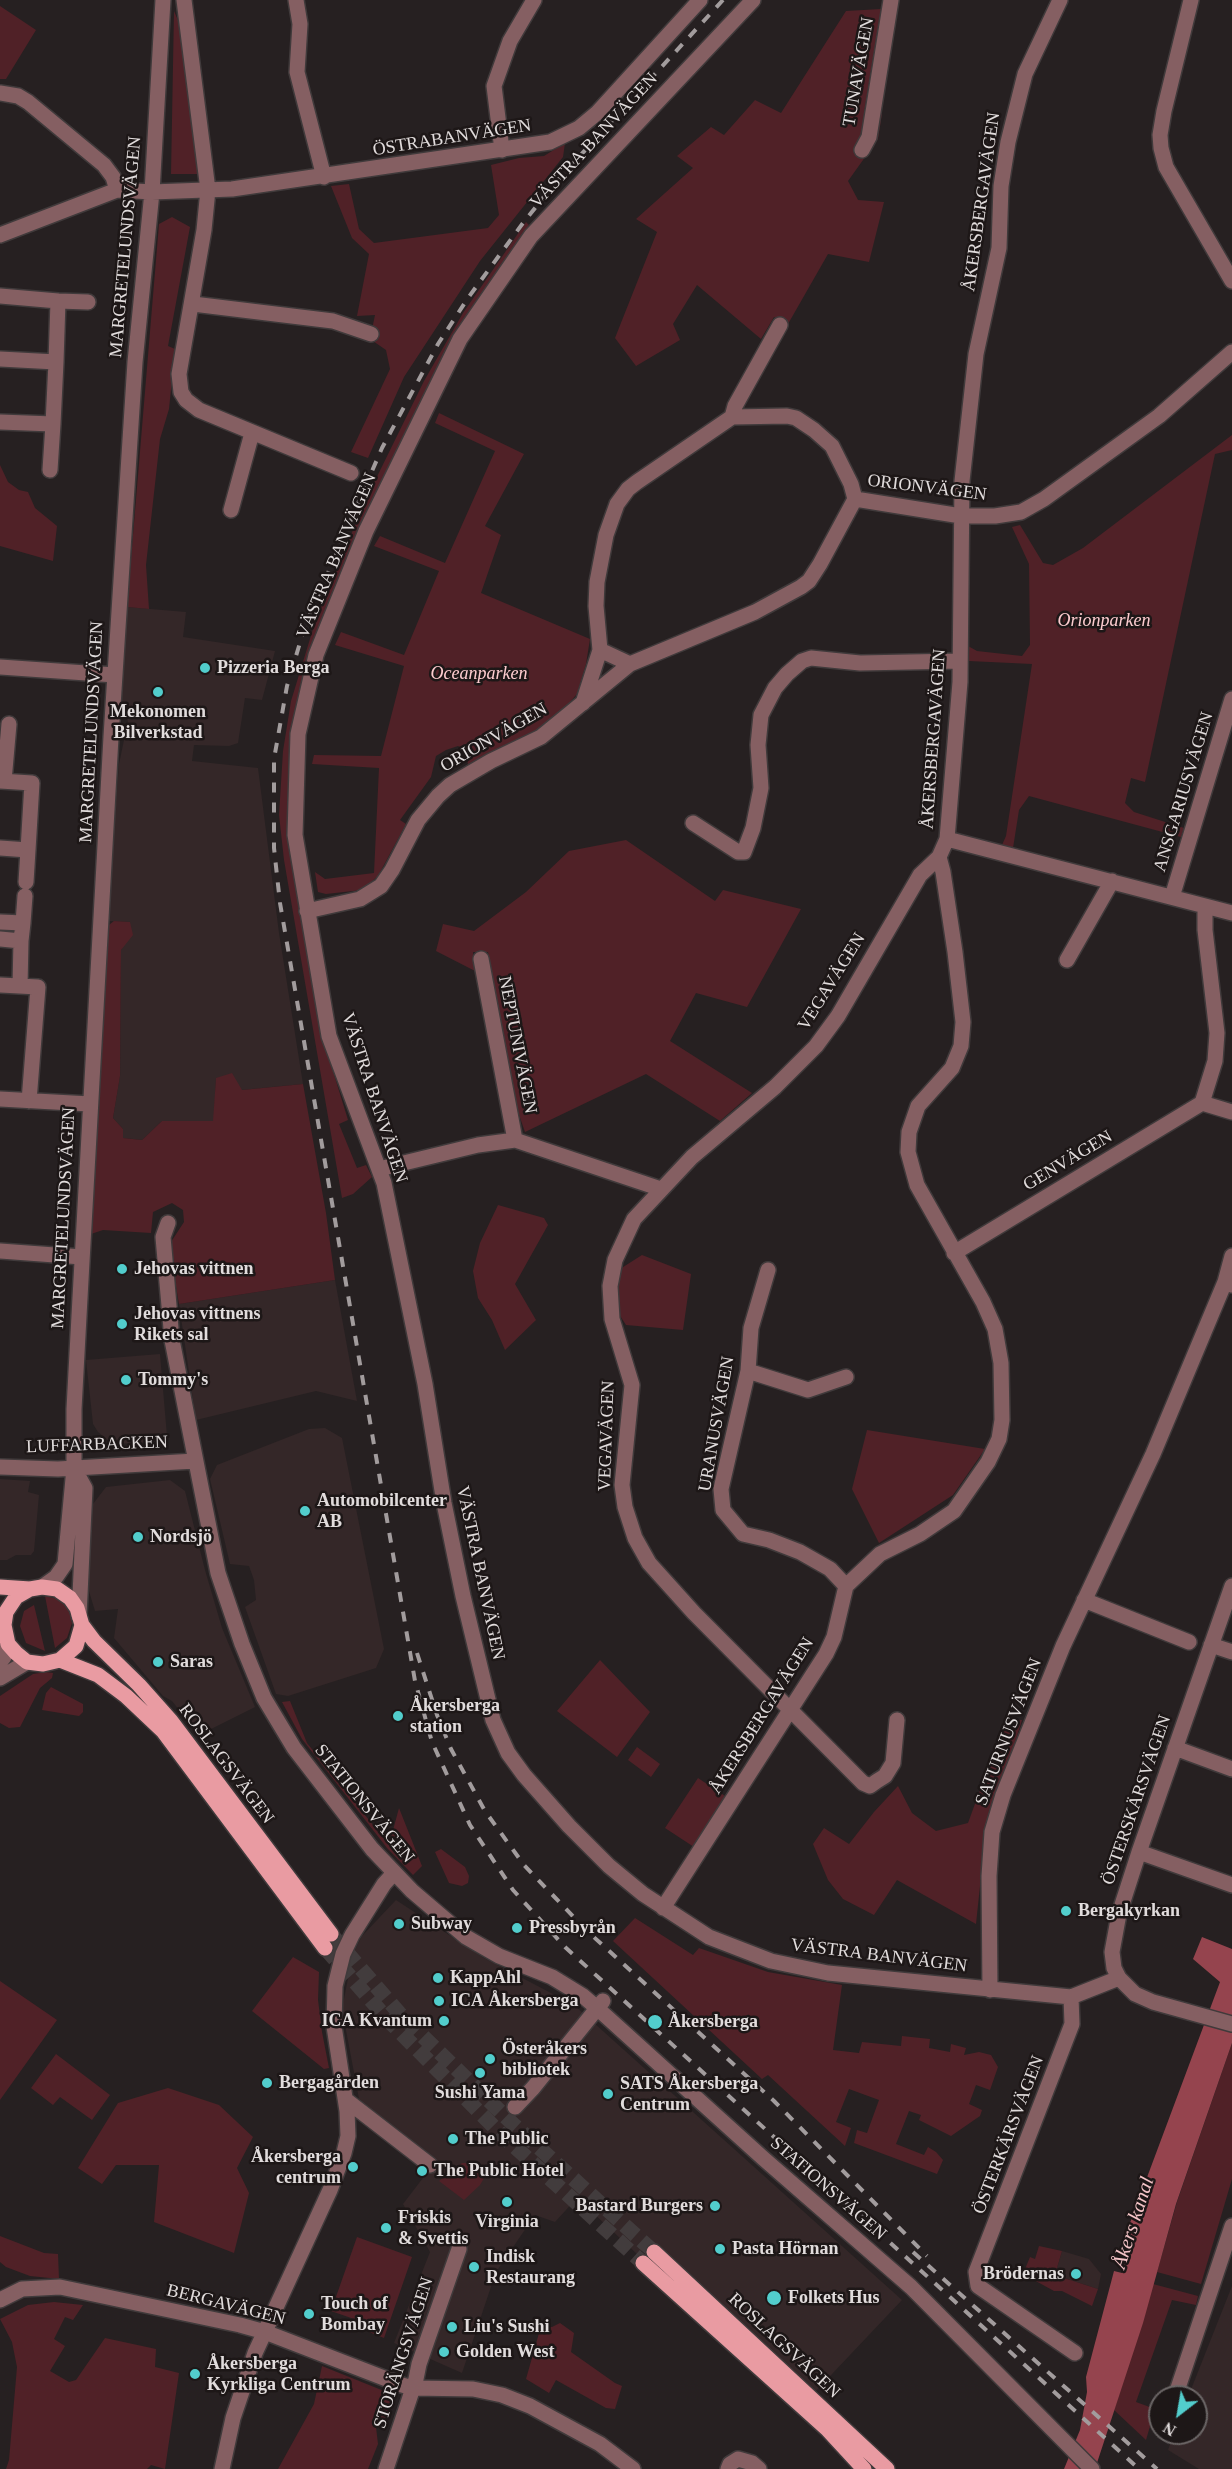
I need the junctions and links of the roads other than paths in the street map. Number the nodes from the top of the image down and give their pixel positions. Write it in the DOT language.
graph roads {
  1 [pos="163,0"];
  2 [pos="184,0"];
  3 [pos="296,0"];
  4 [pos="534,0"];
  5 [pos="700,0"];
  6 [pos="753,0"];
  7 [pos="891,0"];
  8 [pos="1060,0"];
  9 [pos="1191,0"];
  10 [pos="0,93"];
  11 [pos="502,150"];
  12 [pos="862,150"];
  13 [pos="324,177"];
  14 [pos="117,190"];
  15 [pos="208,190"];
  16 [pos="152,192"];
  17 [pos="0,235"];
  18 [pos="1232,280"];
  19 [pos="0,296"];
  20 [pos="58,301"];
  21 [pos="88,302"];
  22 [pos="193,304"];
  23 [pos="780,325"];
  24 [pos="371,334"];
  25 [pos="1232,352"];
  26 [pos="0,359"];
  27 [pos="56,362"];
  28 [pos="732,417"];
  29 [pos="0,422"];
  30 [pos="53,424"];
  31 [pos="252,433"];
  32 [pos="50,470"];
  33 [pos="351,473"];
  34 [pos="855,499"];
  35 [pos="231,510"];
  36 [pos="961,516"];
  37 [pos="600,650"];
  38 [pos="960,661"];
  39 [pos="630,664"];
  40 [pos="0,667"];
  41 [pos="115,675"];
  42 [pos="1232,699"];
  43 [pos="584,703"];
  44 [pos="9,724"];
  45 [pos="2,781"];
  46 [pos="693,823"];
  47 [pos="947,839"];
  48 [pos="0,848"];
  49 [pos="28,850"];
  50 [pos="939,857"];
  51 [pos="1112,881"];
  52 [pos="1172,897"];
  53 [pos="1205,907"];
  54 [pos="307,911"];
  55 [pos="1232,913"];
  56 [pos="0,922"];
  57 [pos="23,923"];
  58 [pos="0,939"];
  59 [pos="21,941"];
  60 [pos="482,958"];
  61 [pos="1067,960"];
  62 [pos="0,985"];
  63 [pos="20,986"];
  64 [pos="0,1099"];
  65 [pos="29,1101"];
  66 [pos="1202,1103"];
  67 [pos="90,1104"];
  68 [pos="1232,1112"];
  69 [pos="515,1140"];
  70 [pos="379,1168"];
  71 [pos="661,1189"];
  72 [pos="168,1223"];
  73 [pos="0,1251"];
  74 [pos="954,1253"];
  75 [pos="1232,1256"];
  76 [pos="82,1257"];
  77 [pos="768,1270"];
  78 [pos="1228,1283"];
  79 [pos="748,1371"];
  80 [pos="846,1377"];
  81 [pos="195,1461"];
  82 [pos="0,1467"];
  83 [pos="75,1468"];
  84 [pos="846,1586"];
  85 [pos="1232,1586"];
  86 [pos="0,1587"];
  87 [pos="36,1588"];
  88 [pos="1084,1600"];
  89 [pos="81,1620"];
  90 [pos="2,1623"];
  91 [pos="1189,1642"];
  92 [pos="8,1644"];
  93 [pos="1211,1645"];
  94 [pos="1232,1652"];
  95 [pos="60,1660"];
  96 [pos="0,1662"];
  97 [pos="27,1662"];
  98 [pos="0,1678"];
  99 [pos="790,1711"];
  100 [pos="897,1720"];
  101 [pos="1175,1748"];
  102 [pos="1232,1769"];
  103 [pos="1139,1852"];
  104 [pos="394,1873"];
  105 [pos="1232,1885"];
  106 [pos="663,1908"];
  107 [pos="1119,1978"];
  108 [pos="990,1990"];
  109 [pos="1071,1997"];
  110 [pos="600,2005"];
  111 [pos="1232,2024"];
  112 [pos="346,2100"];
  113 [pos="515,2107"];
  114 [pos="430,2165"];
  115 [pos="1232,2226"];
  116 [pos="459,2249"];
  117 [pos="1227,2261"];
  118 [pos="2,2295"];
  119 [pos="265,2332"];
  120 [pos="1075,2353"];
  121 [pos="1180,2385"];
  122 [pos="413,2388"];
  123 [pos="222,2469"];
  124 [pos="386,2469"];
  125 [pos="633,2469"];
  126 [pos="728,2469"];
  127 [pos="759,2469"];
  128 [pos="864,2469"];
  129 [pos="887,2469"];
  130 [pos="1092,2469"];
  1 -- 16 [label="street, MARGRETELUNDSVÄGEN"];
  2 -- 15 [label="street"];
  3 -- 13 [label="street"];
  4 -- 11 [label="street"];
  5 -- 11 [label="street, ÖSTRABANVÄGEN"];
  6 -- 54 [label="street, VÄSTRA BANVÄGEN"];
  7 -- 12 [label="street, TUNAVÄGEN"];
  8 -- 36 [label="street, ÅKERSBERGAVÄGEN"];
  9 -- 18 [label="street"];
  10 -- 14 [label="street"];
  11 -- 13 [label="street, ÖSTRABANVÄGEN"];
  13 -- 15 [label="street, ÖSTRABANVÄGEN"];
  14 -- 16 [label="street, ÖSTRABANVÄGEN"];
  14 -- 17 [label="street"];
  15 -- 16 [label="street, ÖSTRABANVÄGEN"];
  15 -- 22 [label="street"];
  16 -- 41 [label="street, MARGRETELUNDSVÄGEN"];
  19 -- 20 [label="street"];
  20 -- 21 [label="street"];
  20 -- 27 [label="street"];
  22 -- 24 [label="street"];
  22 -- 31 [label="street"];
  23 -- 28 [label="street"];
  25 -- 36 [label="street, ORIONVÄGEN"];
  26 -- 27 [label="street"];
  27 -- 30 [label="street"];
  28 -- 34 [label="street"];
  28 -- 37 [label="street"];
  29 -- 30 [label="street"];
  30 -- 32 [label="street"];
  31 -- 33 [label="street"];
  31 -- 35 [label="street"];
  34 -- 36 [label="street, ORIONVÄGEN"];
  34 -- 39 [label="street, ORIONVÄGEN"];
  36 -- 38 [label="street, ÅKERSBERGAVÄGEN"];
  37 -- 39 [label="street"];
  37 -- 43 [label="street"];
  38 -- 46 [label="street"];
  38 -- 47 [label="street, ÅKERSBERGAVÄGEN"];
  39 -- 43 [label="street, ORIONVÄGEN"];
  40 -- 41 [label="street"];
  41 -- 67 [label="street, MARGRETELUNDSVÄGEN"];
  42 -- 52 [label="street, ANSGARIUSVÄGEN"];
  43 -- 54 [label="street, ORIONVÄGEN"];
  44 -- 45 [label="street"];
  45 -- 49 [label="street"];
  47 -- 50 [label="street, ÅKERSBERGAVÄGEN"];
  47 -- 51 [label="street"];
  48 -- 49 [label="street"];
  49 -- 57 [label="street"];
  50 -- 71 [label="street, VEGAVÄGEN"];
  50 -- 74 [label="street, ÅKERSBERGAVÄGEN"];
  51 -- 52 [label="street"];
  51 -- 61 [label="street"];
  52 -- 53 [label="street"];
  53 -- 55 [label="street"];
  53 -- 66 [label="street"];
  54 -- 70 [label="street, VÄSTRA BANVÄGEN"];
  56 -- 57 [label="street"];
  57 -- 59 [label="street"];
  58 -- 59 [label="street"];
  59 -- 63 [label="street"];
  60 -- 69 [label="street, NEPTUNIVÄGEN"];
  62 -- 63 [label="street"];
  63 -- 65 [label="street"];
  64 -- 65 [label="street"];
  65 -- 67 [label="street"];
  66 -- 68 [label="street"];
  66 -- 74 [label="street, GENVÄGEN"];
  67 -- 76 [label="street, MARGRETELUNDSVÄGEN"];
  69 -- 70 [label="street, NEPTUNIVÄGEN"];
  69 -- 71 [label="street, NEPTUNIVÄGEN"];
  70 -- 106 [label="street, VÄSTRA BANVÄGEN"];
  71 -- 99 [label="street, VEGAVÄGEN"];
  72 -- 81 [label="street, STATIONSVÄGEN"];
  73 -- 76 [label="street"];
  74 -- 84 [label="street, ÅKERSBERGAVÄGEN"];
  75 -- 78 [label="street, SATURNUSVÄGEN"];
  76 -- 83 [label="street, MARGRETELUNDSVÄGEN"];
  77 -- 79 [label="street, URANUSVÄGEN"];
  78 -- 88 [label="street, SATURNUSVÄGEN"];
  79 -- 80 [label="street"];
  79 -- 84 [label="street, URANUSVÄGEN"];
  81 -- 83 [label="street, LUFFARBACKEN"];
  81 -- 104 [label="street, STATIONSVÄGEN"];
  82 -- 83 [label="street, LUFFARBACKEN"];
  83 -- 87 [label="street, MARGRETELUNDSVÄGEN"];
  83 -- 89 [label="street, MARGRETELUNDSVÄGEN"];
  84 -- 99 [label="street, ÅKERSBERGAVÄGEN"];
  85 -- 93 [label="street, ÖSTERSKÄRSVÄGEN"];
  86 -- 87 [label="main road, ROSLAGSVÄGEN"];
  87 -- 89 [label="main road, ROSLAGSVÄGEN"];
  87 -- 90 [label="main road"];
  88 -- 91 [label="street"];
  88 -- 108 [label="street, SATURNUSVÄGEN"];
  89 -- 95 [label="main road"];
  89 -- 95 [label="main road, ROSLAGSVÄGEN"];
  90 -- 92 [label="main road"];
  92 -- 96 [label="street"];
  92 -- 97 [label="main road"];
  93 -- 94 [label="street"];
  93 -- 101 [label="street, ÖSTERSKÄRSVÄGEN"];
  95 -- 97 [label="main road, ROSLAGSVÄGEN"];
  97 -- 98 [label="street"];
  99 -- 100 [label="street, VEGAVÄGEN"];
  99 -- 106 [label="street, ÅKERSBERGAVÄGEN"];
  101 -- 102 [label="street"];
  101 -- 103 [label="street, ÖSTERSKÄRSVÄGEN"];
  103 -- 105 [label="street"];
  103 -- 107 [label="street, ÖSTERSKÄRSVÄGEN"];
  104 -- 110 [label="street, STATIONSVÄGEN"];
  104 -- 112 [label="street"];
  106 -- 108 [label="street, VÄSTRA BANVÄGEN"];
  107 -- 109 [label="street, VÄSTRA BANVÄGEN"];
  107 -- 111 [label="street"];
  108 -- 109 [label="street, VÄSTRA BANVÄGEN"];
  109 -- 120 [label="street, ÖSTERKÄRSVÄGEN"];
  110 -- 113 [label="street"];
  110 -- 130 [label="street, STATIONSVÄGEN"];
  112 -- 114 [label="street"];
  112 -- 119 [label="street"];
  115 -- 117 [label="street"];
  116 -- 122 [label="street, STORÄNGSVÄGEN"];
  117 -- 121 [label="street"];
  118 -- 119 [label="street, BERGAVÄGEN"];
  119 -- 122 [label="street, BERGAVÄGEN"];
  119 -- 123 [label="street"];
  122 -- 124 [label="street, STORÄNGSVÄGEN"];
  122 -- 125 [label="street, BERGAVÄGEN"];
  126 -- 127 [label="street"];
  128 -- 129 [label="main road, ROSLAGSVÄGEN"];
}
